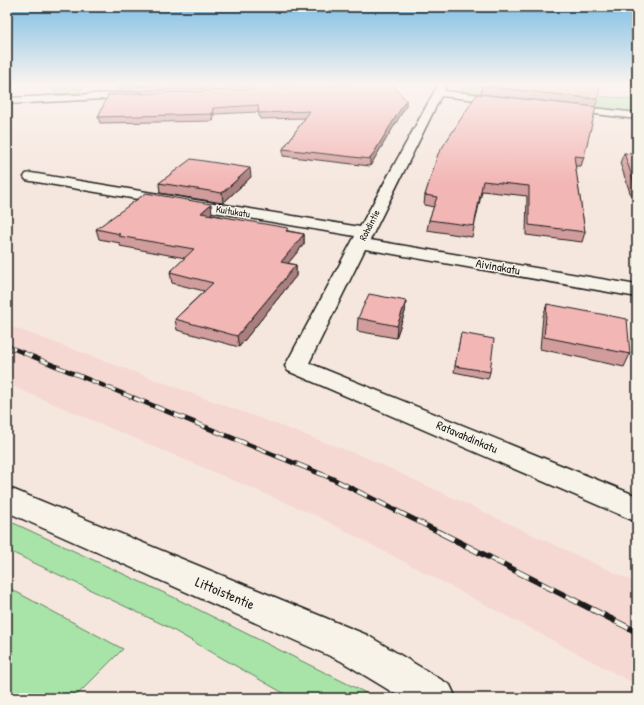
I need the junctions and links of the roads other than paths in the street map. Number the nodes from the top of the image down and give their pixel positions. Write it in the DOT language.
graph roads {
  1 [pos="425,118"];
  2 [pos="31,177"];
  3 [pos="362,238"];
  4 [pos="637,291"];
  5 [pos="296,366"];
  6 [pos="7,499"];
  7 [pos="637,509"];
  8 [pos="436,698"];
  1 -- 3 [label="street, Rohdintie"];
  2 -- 3 [label="street, Kuitukatu"];
  3 -- 4 [label="street, Aivinakatu"];
  3 -- 5 [label="street, Rohdintie"];
  5 -- 7 [label="street, Ratavahdinkatu"];
  6 -- 8 [label="street, Littoistentie"];
}
